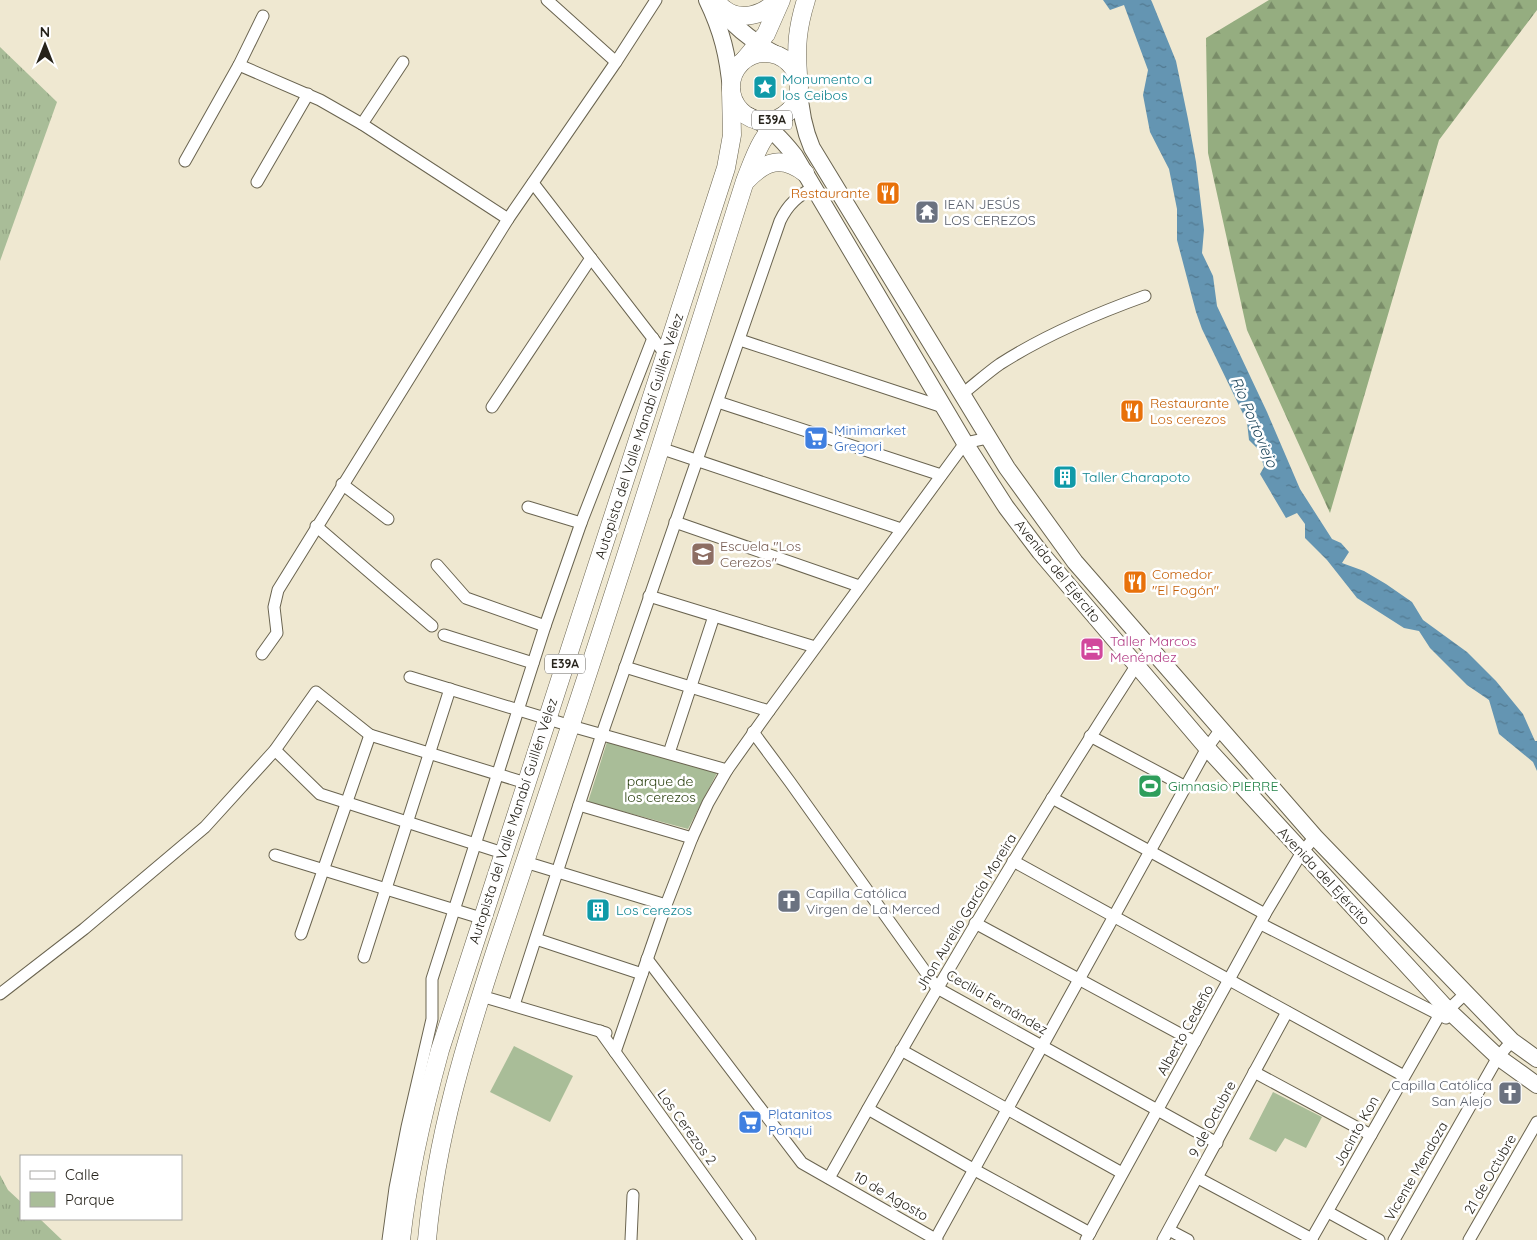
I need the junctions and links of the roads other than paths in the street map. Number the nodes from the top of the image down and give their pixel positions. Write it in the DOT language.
graph roads {
  1 [pos="547,0"];
  2 [pos="656,0"];
  3 [pos="707,0"];
  4 [pos="711,0"];
  5 [pos="716,0"];
  6 [pos="776,0"];
  7 [pos="781,0"];
  8 [pos="806,0"];
  9 [pos="263,16"];
  10 [pos="758,44"];
  11 [pos="779,56"];
  12 [pos="403,62"];
  13 [pos="616,62"];
  14 [pos="240,65"];
  15 [pos="739,65"];
  16 [pos="799,86"];
  17 [pos="731,90"];
  18 [pos="308,94"];
  19 [pos="788,112"];
  20 [pos="749,116"];
  21 [pos="362,124"];
  22 [pos="770,128"];
  23 [pos="184,161"];
  24 [pos="810,180"];
  25 [pos="745,181"];
  26 [pos="257,182"];
  27 [pos="533,183"];
  28 [pos="508,219"];
  29 [pos="591,258"];
  30 [pos="1145,296"];
  31 [pos="653,338"];
  32 [pos="740,340"];
  33 [pos="665,354"];
  34 [pos="961,395"];
  35 [pos="718,402"];
  36 [pos="943,406"];
  37 [pos="492,407"];
  38 [pos="988,438"];
  39 [pos="965,443"];
  40 [pos="660,448"];
  41 [pos="697,460"];
  42 [pos="941,475"];
  43 [pos="342,484"];
  44 [pos="1025,493"];
  45 [pos="528,507"];
  46 [pos="1006,507"];
  47 [pos="388,519"];
  48 [pos="675,522"];
  49 [pos="581,523"];
  50 [pos="316,526"];
  51 [pos="901,529"];
  52 [pos="437,565"];
  53 [pos="859,586"];
  54 [pos="649,596"];
  55 [pos="714,616"];
  56 [pos="432,626"];
  57 [pos="545,626"];
  58 [pos="444,634"];
  59 [pos="816,647"];
  60 [pos="262,654"];
  61 [pos="533,663"];
  62 [pos="1136,666"];
  63 [pos="625,667"];
  64 [pos="410,677"];
  65 [pos="691,687"];
  66 [pos="450,689"];
  67 [pos="518,709"];
  68 [pos="768,711"];
  69 [pos="547,718"];
  70 [pos="571,726"];
  71 [pos="1221,729"];
  72 [pos="753,732"];
  73 [pos="602,734"];
  74 [pos="370,735"];
  75 [pos="1090,736"];
  76 [pos="1208,748"];
  77 [pos="275,750"];
  78 [pos="430,753"];
  79 [pos="668,753"];
  80 [pos="728,770"];
  81 [pos="497,774"];
  82 [pos="526,783"];
  83 [pos="1186,787"];
  84 [pos="1052,798"];
  85 [pos="346,803"];
  86 [pos="579,805"];
  87 [pos="407,822"];
  88 [pos="1316,837"];
  89 [pos="692,838"];
  90 [pos="475,844"];
  91 [pos="1151,851"];
  92 [pos="1302,852"];
  93 [pos="503,853"];
  94 [pos="275,855"];
  95 [pos="1013,861"];
  96 [pos="525,862"];
  97 [pos="324,870"];
  98 [pos="558,872"];
  99 [pos="385,889"];
  100 [pos="666,905"];
  101 [pos="454,910"];
  102 [pos="1114,917"];
  103 [pos="481,918"];
  104 [pos="1263,919"];
  105 [pos="975,923"];
  106 [pos="301,934"];
  107 [pos="536,939"];
  108 [pos="364,957"];
  109 [pos="648,959"];
  110 [pos="642,974"];
  111 [pos="1078,980"];
  112 [pos="1229,980"];
  113 [pos="937,988"];
  114 [pos="1466,993"];
  115 [pos="0,994"];
  116 [pos="481,996"];
  117 [pos="514,1006"];
  118 [pos="1287,1012"];
  119 [pos="1444,1012"];
  120 [pos="600,1031"];
  121 [pos="619,1037"];
  122 [pos="1512,1041"];
  123 [pos="1195,1042"];
  124 [pos="1042,1046"];
  125 [pos="901,1050"];
  126 [pos="615,1052"];
  127 [pos="1498,1057"];
  128 [pos="1537,1060"];
  129 [pos="1254,1072"];
  130 [pos="1404,1076"];
  131 [pos="1537,1085"];
  132 [pos="868,1109"];
  133 [pos="1006,1110"];
  134 [pos="1158,1110"];
  135 [pos="1537,1122"];
  136 [pos="1371,1135"];
  137 [pos="1217,1143"];
  138 [pos="973,1169"];
  139 [pos="1122,1173"];
  140 [pos="830,1178"];
  141 [pos="1198,1178"];
  142 [pos="633,1195"];
  143 [pos="1328,1212"];
  144 [pos="1166,1235"];
  145 [pos="1088,1236"];
  146 [pos="388,1240"];
  147 [pos="402,1240"];
  148 [pos="427,1240"];
  149 [pos="632,1240"];
  150 [pos="750,1240"];
  151 [pos="936,1240"];
  152 [pos="1188,1240"];
  153 [pos="1311,1240"];
  154 [pos="1379,1240"];
  155 [pos="1394,1240"];
  156 [pos="1469,1240"];
  1 -- 13 [label="street"];
  2 -- 13 [label="street"];
  3 -- 17 [label="main road"];
  4 -- 10 [label="main road"];
  5 -- 6 [label="main road"];
  7 -- 10 [label="main road, E39A"];
  8 -- 16 [label="main road, E39A"];
  9 -- 14 [label="street"];
  10 -- 11 [label="main road"];
  10 -- 15 [label="main road, E39A"];
  11 -- 15 [label="main road"];
  11 -- 16 [label="main road"];
  12 -- 21 [label="street"];
  13 -- 27 [label="street"];
  14 -- 18 [label="street"];
  14 -- 23 [label="street"];
  15 -- 17 [label="main road, E39A"];
  16 -- 19 [label="main road, E39A"];
  16 -- 34 [label="main road, Avenida del Ejército"];
  17 -- 20 [label="main road, E39A"];
  17 -- 33 [label="main road, Autopista del Valle Manabí Guillén Vélez / E39A"];
  18 -- 21 [label="street"];
  18 -- 26 [label="street"];
  19 -- 20 [label="main road, E39A"];
  19 -- 22 [label="main road, Autopista del Valle Manabí Guillén Vélez / E39A"];
  20 -- 22 [label="main road, Avenida del Ejército"];
  21 -- 28 [label="street"];
  22 -- 24 [label="main road, Avenida del Ejército"];
  22 -- 25 [label="main road, Autopista del Valle Manabí Guillén Vélez / E39A"];
  24 -- 25 [label="main road"];
  24 -- 32 [label="street"];
  24 -- 36 [label="main road, Avenida del Ejército"];
  25 -- 40 [label="main road, Autopista del Valle Manabí Guillén Vélez / E39A"];
  27 -- 28 [label="street"];
  27 -- 29 [label="street"];
  28 -- 43 [label="street"];
  29 -- 31 [label="street"];
  29 -- 37 [label="street"];
  30 -- 34 [label="street"];
  31 -- 33 [label="street"];
  31 -- 49 [label="street"];
  32 -- 35 [label="street"];
  32 -- 36 [label="street"];
  33 -- 69 [label="main road, Autopista del Valle Manabí Guillén Vélez / E39A"];
  34 -- 38 [label="main road, Avenida del Ejército"];
  35 -- 41 [label="street"];
  35 -- 42 [label="street"];
  36 -- 39 [label="main road, Avenida del Ejército"];
  38 -- 39 [label="street"];
  38 -- 44 [label="main road, Avenida del Ejército"];
  39 -- 42 [label="street"];
  39 -- 46 [label="main road, Avenida del Ejército"];
  40 -- 41 [label="street"];
  40 -- 70 [label="main road, Autopista del Valle Manabí Guillén Vélez / E39A"];
  41 -- 48 [label="street"];
  41 -- 51 [label="street"];
  42 -- 51 [label="street"];
  43 -- 47 [label="street"];
  43 -- 50 [label="street"];
  44 -- 46 [label="main road"];
  44 -- 71 [label="main road, Avenida del Ejército"];
  45 -- 49 [label="street"];
  46 -- 62 [label="main road, Avenida del Ejército"];
  48 -- 53 [label="street"];
  48 -- 54 [label="street"];
  49 -- 57 [label="street"];
  50 -- 56 [label="street"];
  50 -- 60 [label="street"];
  51 -- 53 [label="street"];
  52 -- 57 [label="street"];
  53 -- 59 [label="street"];
  54 -- 55 [label="street"];
  54 -- 63 [label="street"];
  55 -- 59 [label="street"];
  55 -- 65 [label="street"];
  57 -- 61 [label="street"];
  58 -- 61 [label="street"];
  59 -- 68 [label="street"];
  61 -- 67 [label="street"];
  62 -- 75 [label="street, Jhon Aurelio García Moreira"];
  62 -- 76 [label="main road, Avenida del Ejército"];
  63 -- 65 [label="street"];
  63 -- 73 [label="street"];
  64 -- 66 [label="street"];
  65 -- 68 [label="street"];
  65 -- 79 [label="street"];
  66 -- 67 [label="street"];
  66 -- 78 [label="street"];
  67 -- 69 [label="street"];
  67 -- 81 [label="street"];
  68 -- 72 [label="street"];
  69 -- 70 [label="street"];
  69 -- 82 [label="main road, Autopista del Valle Manabí Guillén Vélez / E39A"];
  70 -- 73 [label="street"];
  70 -- 96 [label="main road, Autopista del Valle Manabí Guillén Vélez / E39A"];
  71 -- 76 [label="street"];
  71 -- 88 [label="main road, Avenida del Ejército"];
  72 -- 80 [label="street"];
  72 -- 113 [label="street, Cecilia Fernández"];
  73 -- 79 [label="street"];
  73 -- 86 [label="street"];
  74 -- 77 [label="street"];
  74 -- 78 [label="street"];
  74 -- 85 [label="street"];
  75 -- 83 [label="street"];
  75 -- 84 [label="street, Jhon Aurelio García Moreira"];
  76 -- 83 [label="street"];
  76 -- 92 [label="main road, Avenida del Ejército"];
  77 -- 85 [label="street"];
  77 -- 115 [label="street"];
  78 -- 81 [label="street"];
  78 -- 87 [label="street"];
  79 -- 80 [label="street"];
  80 -- 89 [label="street"];
  81 -- 82 [label="street"];
  81 -- 90 [label="street"];
  82 -- 93 [label="main road, Autopista del Valle Manabí Guillén Vélez / E39A"];
  83 -- 91 [label="street"];
  84 -- 91 [label="street"];
  84 -- 95 [label="street, Jhon Aurelio García Moreira"];
  85 -- 87 [label="street"];
  85 -- 97 [label="street"];
  86 -- 89 [label="street"];
  86 -- 98 [label="street"];
  87 -- 90 [label="street"];
  87 -- 99 [label="street"];
  88 -- 92 [label="street, Alberto Cedeño"];
  88 -- 114 [label="main road, Avenida del Ejército"];
  89 -- 100 [label="street"];
  90 -- 93 [label="street"];
  90 -- 101 [label="street"];
  91 -- 102 [label="street"];
  91 -- 104 [label="street"];
  92 -- 104 [label="street, Alberto Cedeño"];
  92 -- 119 [label="main road, Avenida del Ejército"];
  93 -- 103 [label="main road, Autopista del Valle Manabí Guillén Vélez / E39A"];
  94 -- 97 [label="street"];
  95 -- 102 [label="street"];
  95 -- 105 [label="street, Jhon Aurelio García Moreira"];
  96 -- 98 [label="street"];
  96 -- 116 [label="main road, Autopista del Valle Manabí Guillén Vélez / E39A"];
  97 -- 99 [label="street"];
  97 -- 106 [label="street"];
  98 -- 100 [label="street"];
  98 -- 107 [label="street"];
  99 -- 101 [label="street"];
  99 -- 108 [label="street"];
  100 -- 109 [label="street"];
  101 -- 103 [label="street"];
  101 -- 146 [label="street"];
  102 -- 111 [label="street"];
  102 -- 112 [label="street"];
  103 -- 147 [label="main road, Autopista del Valle Manabí Guillén Vélez / E39A"];
  104 -- 112 [label="street, Alberto Cedeño"];
  104 -- 119 [label="street"];
  105 -- 111 [label="street"];
  105 -- 113 [label="street, Jhon Aurelio García Moreira"];
  107 -- 110 [label="street"];
  107 -- 117 [label="street"];
  109 -- 110 [label="street"];
  109 -- 140 [label="street, 10 de Agosto"];
  110 -- 121 [label="street"];
  111 -- 123 [label="street"];
  111 -- 124 [label="street"];
  112 -- 118 [label="street"];
  112 -- 123 [label="street, Alberto Cedeño"];
  113 -- 124 [label="street, Cecilia Fernández"];
  113 -- 125 [label="street, Jhon Aurelio García Moreira"];
  114 -- 119 [label="street, Jacinto Kon"];
  114 -- 122 [label="main road, Avenida del Ejército"];
  116 -- 117 [label="street"];
  116 -- 148 [label="main road, Autopista del Valle Manabí Guillén Vélez / E39A"];
  117 -- 120 [label="street"];
  118 -- 129 [label="street, 9 de Octubre"];
  118 -- 130 [label="street"];
  119 -- 127 [label="main road, Avenida del Ejército"];
  119 -- 130 [label="street, Jacinto Kon"];
  120 -- 121 [label="street"];
  120 -- 126 [label="street, Los Cerezos 2"];
  121 -- 126 [label="street"];
  122 -- 127 [label="street, Vicente Mendoza"];
  122 -- 128 [label="main road, Avenida del Ejército"];
  123 -- 134 [label="street, Alberto Cedeño"];
  124 -- 133 [label="street"];
  124 -- 134 [label="street, Cecilia Fernández"];
  125 -- 132 [label="street, Jhon Aurelio García Moreira"];
  125 -- 133 [label="street"];
  126 -- 150 [label="street, Los Cerezos 2"];
  127 -- 131 [label="main road, Avenida del Ejército"];
  127 -- 155 [label="street, Vicente Mendoza"];
  129 -- 136 [label="street"];
  129 -- 137 [label="street, 9 de Octubre"];
  130 -- 136 [label="street, Jacinto Kon"];
  132 -- 138 [label="street"];
  132 -- 140 [label="street, Jhon Aurelio García Moreira"];
  133 -- 138 [label="street"];
  133 -- 139 [label="street"];
  134 -- 137 [label="street, Cecilia Fernández"];
  134 -- 139 [label="street, Alberto Cedeño"];
  135 -- 156 [label="street, 21 de Octubre"];
  136 -- 143 [label="street, Jacinto Kon"];
  137 -- 141 [label="street, 9 de Octubre"];
  138 -- 145 [label="street"];
  138 -- 151 [label="street"];
  139 -- 145 [label="street, Alberto Cedeño"];
  140 -- 151 [label="street, 10 de Agosto"];
  141 -- 144 [label="street, 9 de Octubre"];
  141 -- 153 [label="street"];
  142 -- 149 [label="street"];
  143 -- 153 [label="street, Jacinto Kon"];
  143 -- 154 [label="street"];
  144 -- 152 [label="street"];
}
